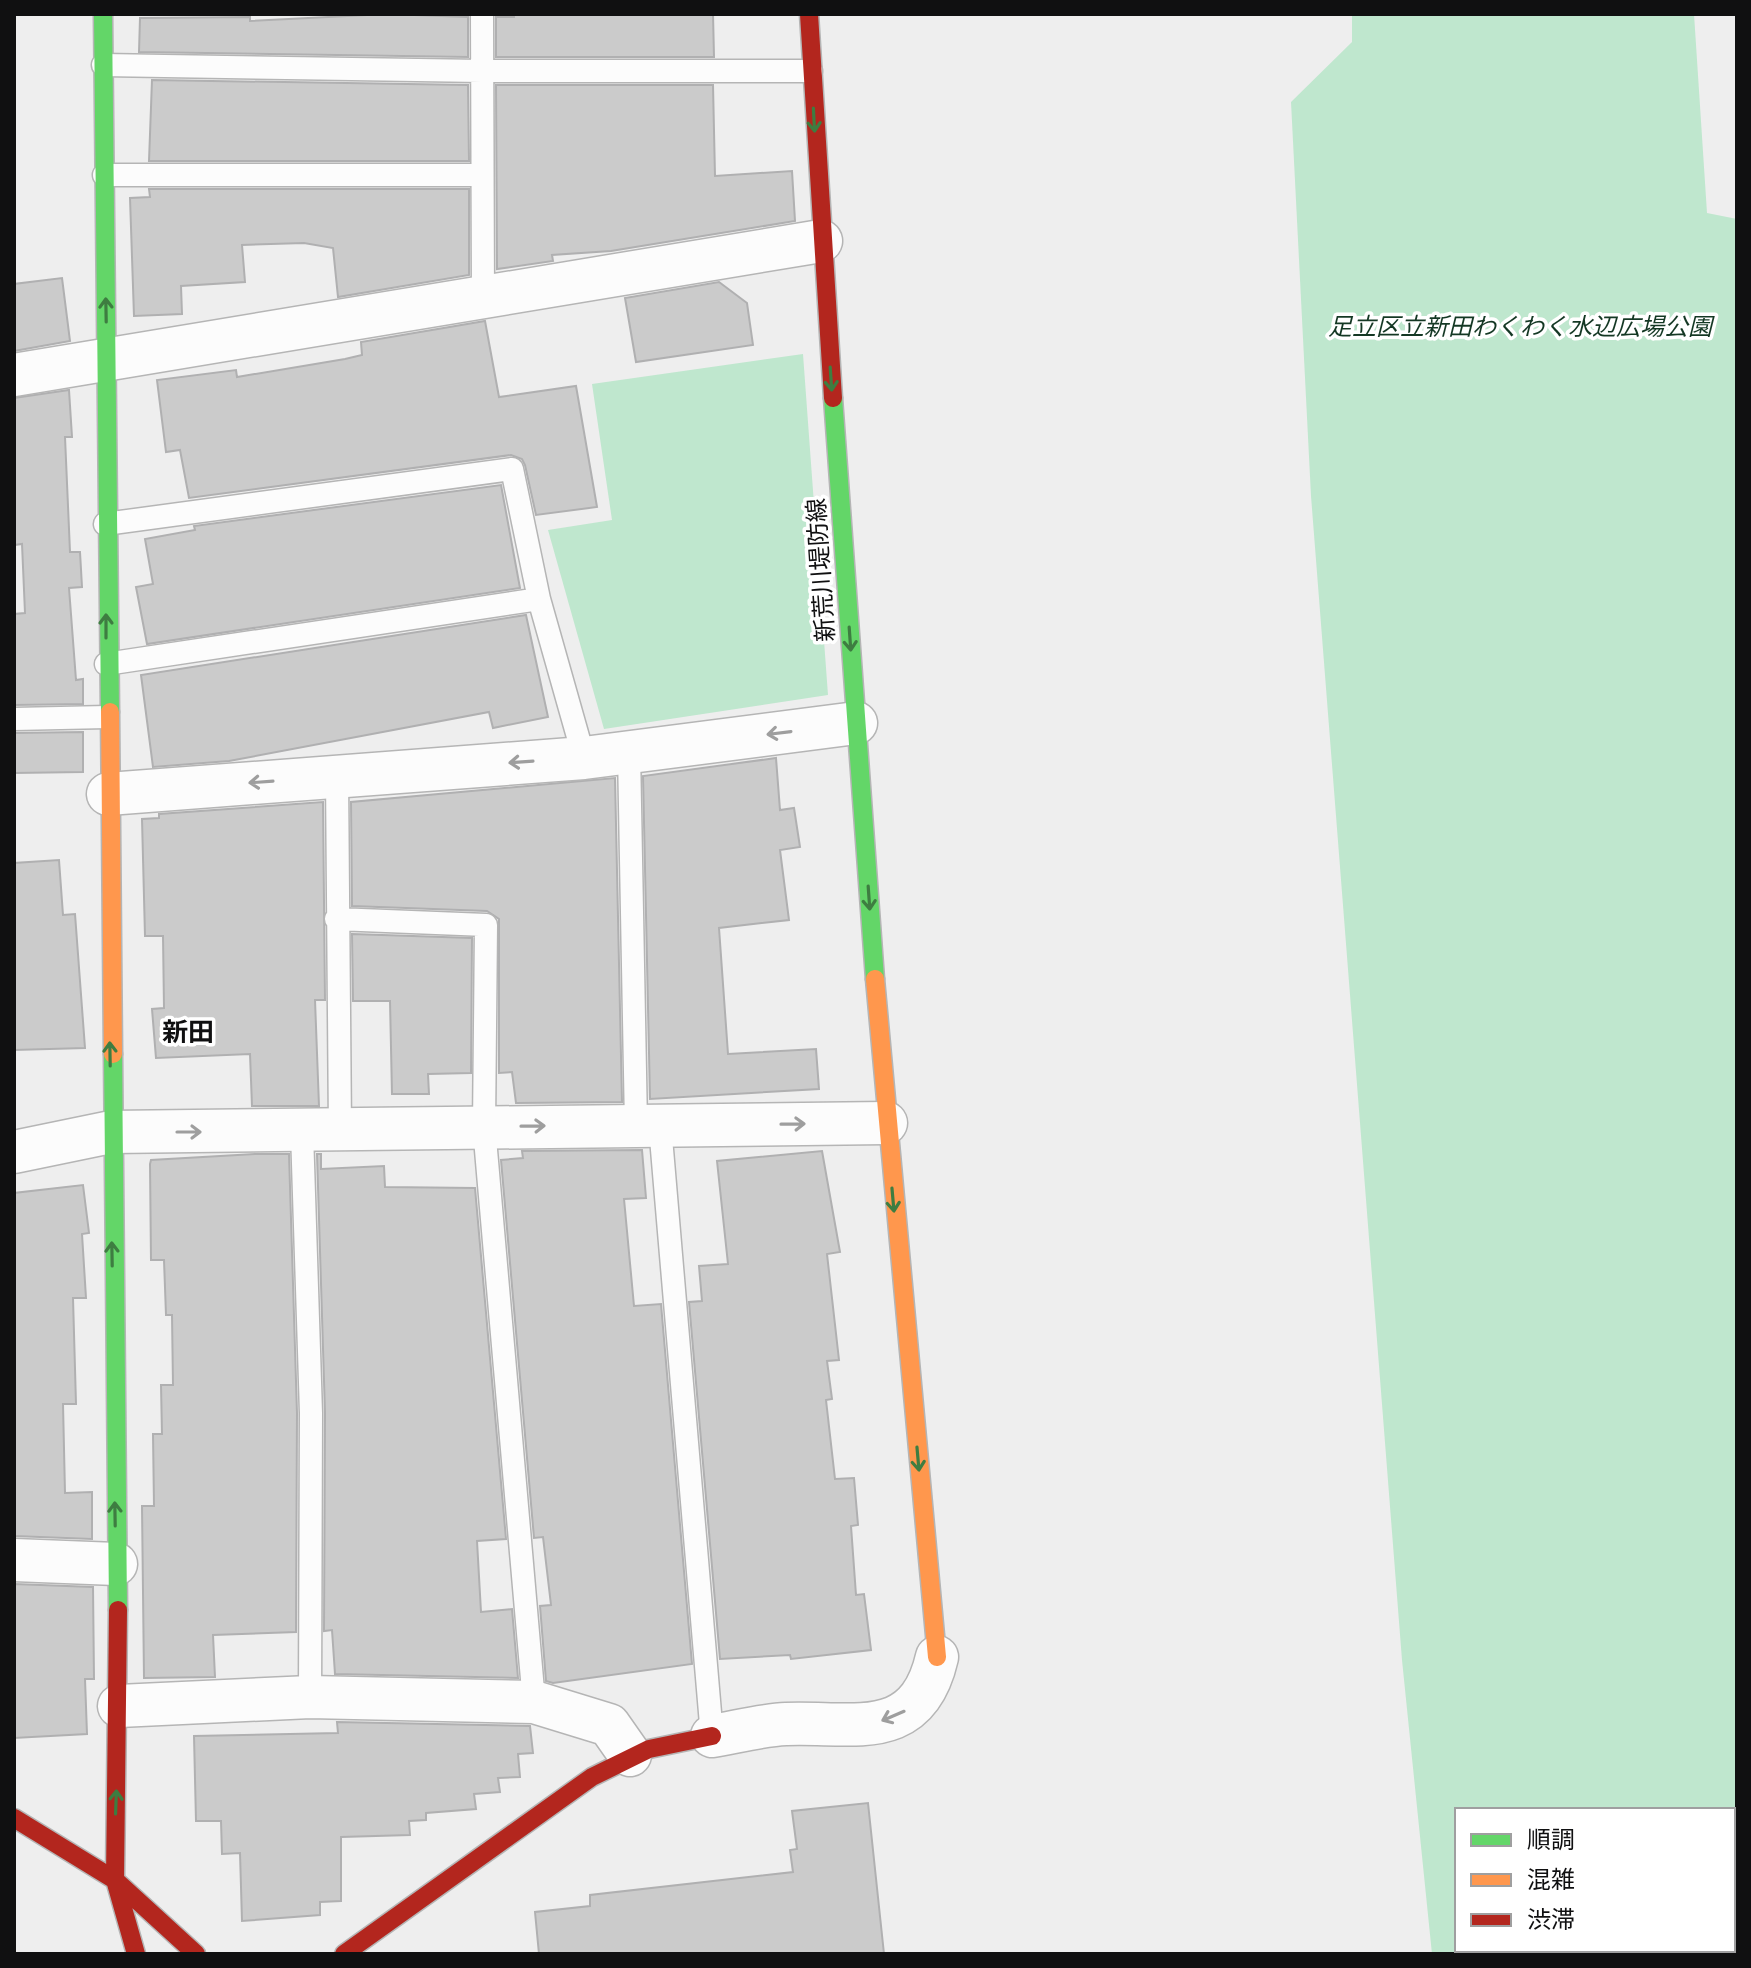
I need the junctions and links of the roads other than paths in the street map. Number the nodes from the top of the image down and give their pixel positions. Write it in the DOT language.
graph roads {
  1 [pos="103,14"];
  2 [pos="482,14"];
  3 [pos="809,14"];
  4 [pos="103,65"];
  5 [pos="482,71"];
  6 [pos="811,71"];
  7 [pos="104,175"];
  8 [pos="482,175"];
  9 [pos="821,241"];
  10 [pos="483,299"];
  11 [pos="107,360"];
  12 [pos="14,375"];
  13 [pos="105,524"];
  14 [pos="539,599"];
  15 [pos="106,664"];
  16 [pos="107,717"];
  17 [pos="14,719"];
  18 [pos="856,723"];
  19 [pos="629,752"];
  20 [pos="584,758"];
  21 [pos="337,776"];
  22 [pos="108,794"];
  23 [pos="336,919"];
  24 [pos="886,1123"];
  25 [pos="648,1125"];
  26 [pos="484,1127"];
  27 [pos="321,1131"];
  28 [pos="111,1132"];
  29 [pos="14,1152"];
  30 [pos="14,1560"];
  31 [pos="116,1564"];
  32 [pos="937,1657"];
  33 [pos="310,1697"];
  34 [pos="534,1702"];
  35 [pos="119,1706"];
  36 [pos="712,1736"];
  37 [pos="630,1755"];
  38 [pos="14,1818"];
  39 [pos="115,1880"];
  40 [pos="136,1954"];
  41 [pos="196,1954"];
  42 [pos="344,1954"];
  1 -- 4 [label="street"];
  2 -- 5 [label="lane"];
  3 -- 6 [label="street, 新荒川堤防線"];
  4 -- 5 [label="lane"];
  4 -- 7 [label="street"];
  5 -- 6 [label="lane"];
  5 -- 8 [label="lane"];
  6 -- 9 [label="street, 新荒川堤防線, one-way"];
  7 -- 8 [label="lane"];
  11 -- 7 [label="street, one-way"];
  8 -- 10 [label="lane"];
  9 -- 10 [label="street"];
  9 -- 18 [label="street, 新荒川堤防線, one-way"];
  10 -- 11 [label="street"];
  11 -- 12 [label="street"];
  11 -- 13 [label="street"];
  13 -- 14 [label="lane"];
  15 -- 13 [label="street, one-way"];
  14 -- 15 [label="lane"];
  14 -- 20 [label="lane"];
  15 -- 16 [label="street"];
  16 -- 17 [label="lane"];
  16 -- 22 [label="street"];
  18 -- 19 [label="street, one-way"];
  18 -- 24 [label="street, 新荒川堤防線, one-way"];
  19 -- 20 [label="street"];
  19 -- 25 [label="lane"];
  20 -- 21 [label="street, one-way"];
  21 -- 22 [label="street, one-way"];
  21 -- 23 [label="lane"];
  28 -- 22 [label="street, one-way"];
  23 -- 26 [label="lane"];
  23 -- 27 [label="lane"];
  25 -- 24 [label="street, one-way"];
  24 -- 32 [label="street, 新荒川堤防線, one-way"];
  26 -- 25 [label="street, one-way"];
  25 -- 36 [label="lane"];
  26 -- 27 [label="street"];
  26 -- 34 [label="lane"];
  28 -- 27 [label="street, one-way"];
  27 -- 33 [label="lane"];
  28 -- 29 [label="street"];
  31 -- 28 [label="street, one-way"];
  30 -- 31 [label="street"];
  31 -- 35 [label="street"];
  32 -- 36 [label="street, one-way"];
  33 -- 34 [label="street"];
  33 -- 35 [label="street"];
  34 -- 37 [label="street"];
  39 -- 35 [label="street, one-way"];
  36 -- 37 [label="street"];
  37 -- 42 [label="street"];
  38 -- 39 [label="street"];
  39 -- 40 [label="street"];
  39 -- 41 [label="street"];
}
